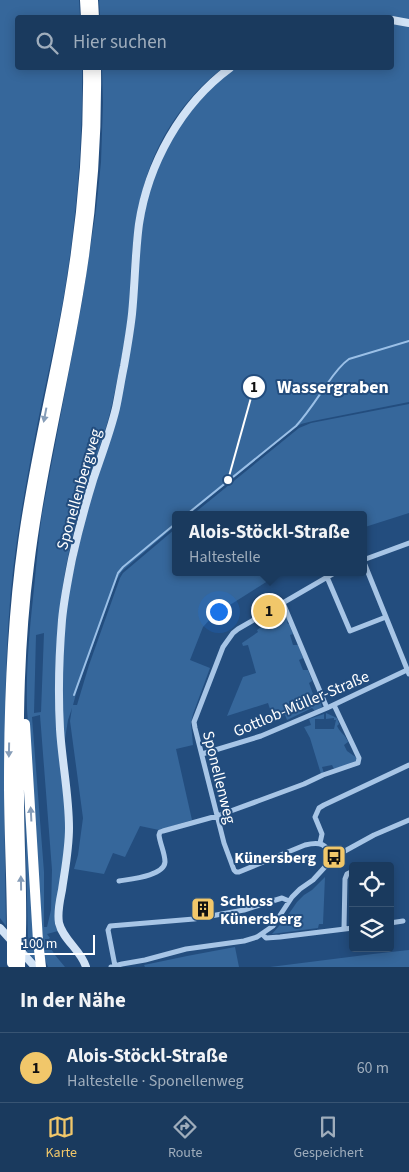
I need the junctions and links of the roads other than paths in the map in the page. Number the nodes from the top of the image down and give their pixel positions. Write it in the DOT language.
graph roads {
  1 [pos="85,0"];
  2 [pos="93,0"];
  3 [pos="86,15"];
  4 [pos="94,15"];
  5 [pos="394,20"];
  6 [pos="409,22"];
  7 [pos="88,70"];
  8 [pos="96,70"];
  9 [pos="228,70"];
  10 [pos="409,543"];
  11 [pos="367,559"];
  12 [pos="367,570"];
  13 [pos="327,577"];
  14 [pos="283,603"];
  15 [pos="386,617"];
  16 [pos="408,672"];
  17 [pos="19,681"];
  18 [pos="334,705"];
  19 [pos="327,708"];
  20 [pos="202,754"];
  21 [pos="409,764"];
  22 [pos="217,816"];
  23 [pos="409,820"];
  24 [pos="320,843"];
  25 [pos="334,857"];
  26 [pos="349,873"];
  27 [pos="119,881"];
  28 [pos="289,901"];
  29 [pos="403,921"];
  30 [pos="394,922"];
  31 [pos="0,928"];
  32 [pos="349,928"];
  33 [pos="15,929"];
  34 [pos="344,929"];
  35 [pos="262,934"];
  36 [pos="12,964"];
  37 [pos="113,966"];
  38 [pos="35,967"];
  39 [pos="41,967"];
  40 [pos="86,967"];
  1 -- 3 [label="highway"];
  2 -- 4 [label="highway"];
  5 -- 6 [label="street"];
  7 -- 33 [label="highway, one-way"];
  8 -- 17 [label="highway"];
  9 -- 40 [label="street, Sponellenbergweg"];
  10 -- 11 [label="street"];
  12 -- 15 [label="street"];
  13 -- 14 [label="street, Sponellenweg"];
  13 -- 15 [label="street"];
  14 -- 19 [label="street"];
  14 -- 20 [label="street, Sponellenweg"];
  15 -- 16 [label="street"];
  16 -- 18 [label="street, Gottlob-Müller-Straße"];
  33 -- 17 [label="highway, one-way"];
  39 -- 17 [label="highway, one-way"];
  18 -- 19 [label="street, Gottlob-Müller-Straße"];
  18 -- 22 [label="street"];
  19 -- 20 [label="street, Gottlob-Müller-Straße"];
  20 -- 22 [label="street, Sponellenweg"];
  21 -- 24 [label="street"];
  22 -- 24 [label="street, Sponellenweg"];
  22 -- 27 [label="street"];
  23 -- 25 [label="street"];
  24 -- 25 [label="street"];
  25 -- 28 [label="street"];
  26 -- 34 [label="street"];
  28 -- 35 [label="street"];
  28 -- 37 [label="street"];
  29 -- 30 [label="street"];
  31 -- 38 [label="street"];
  32 -- 34 [label="street"];
  33 -- 36 [label="highway, bridge"];
  33 -- 36 [label="highway"];
  34 -- 35 [label="street"];
  35 -- 37 [label="street"];
}
